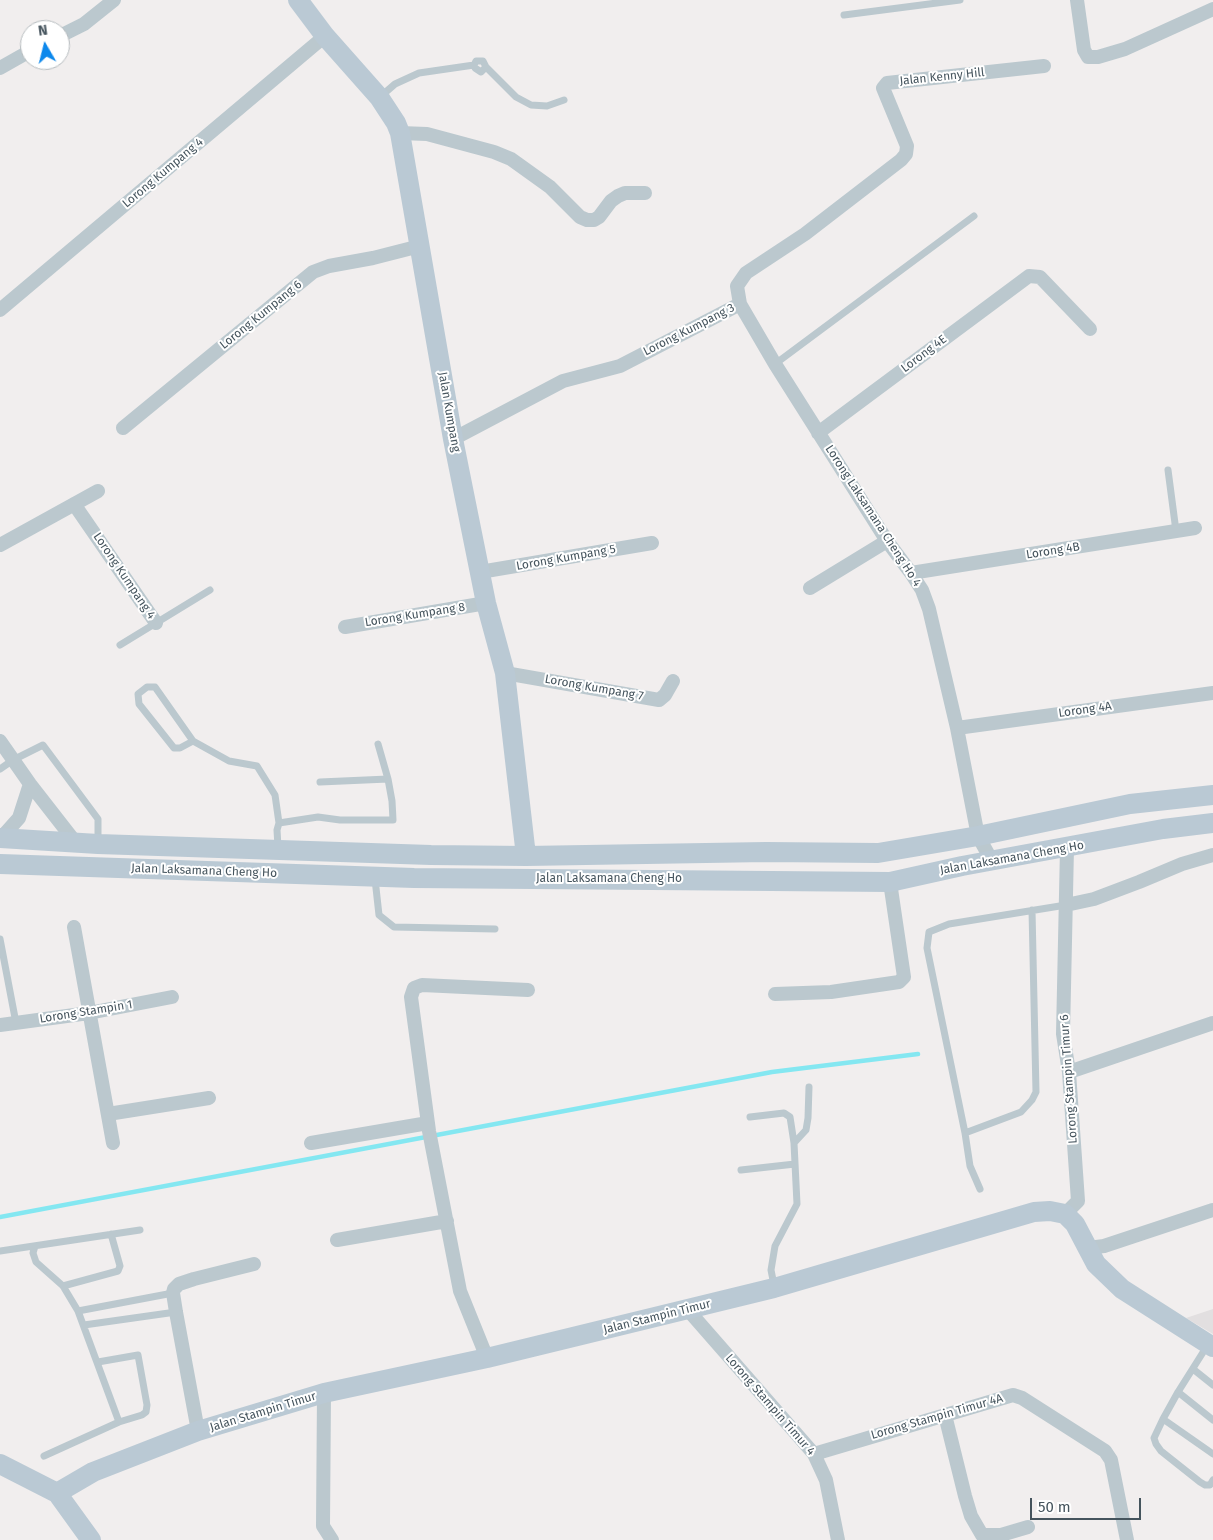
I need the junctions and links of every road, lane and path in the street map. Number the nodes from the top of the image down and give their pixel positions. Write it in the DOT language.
graph roads {
  1 [pos="114,0"];
  2 [pos="298,0"];
  3 [pos="960,0"];
  4 [pos="1077,0"];
  5 [pos="1213,9"];
  6 [pos="844,15"];
  7 [pos="70,31"];
  8 [pos="325,36"];
  9 [pos="20,57"];
  10 [pos="1044,66"];
  11 [pos="0,68"];
  12 [pos="379,97"];
  13 [pos="564,100"];
  14 [pos="400,133"];
  15 [pos="906,154"];
  16 [pos="645,193"];
  17 [pos="974,216"];
  18 [pos="420,246"];
  19 [pos="740,304"];
  20 [pos="0,310"];
  21 [pos="1090,328"];
  22 [pos="775,364"];
  23 [pos="123,428"];
  24 [pos="818,433"];
  25 [pos="453,439"];
  26 [pos="1168,470"];
  27 [pos="98,491"];
  28 [pos="74,504"];
  29 [pos="1195,528"];
  30 [pos="1176,532"];
  31 [pos="887,541"];
  32 [pos="652,543"];
  33 [pos="0,545"];
  34 [pos="480,572"];
  35 [pos="911,573"];
  36 [pos="810,588"];
  37 [pos="210,590"];
  38 [pos="486,603"];
  39 [pos="156,623"];
  40 [pos="345,626"];
  41 [pos="120,646"];
  42 [pos="505,673"];
  43 [pos="673,681"];
  44 [pos="1213,693"];
  45 [pos="957,728"];
  46 [pos="0,741"];
  47 [pos="193,741"];
  48 [pos="378,744"];
  49 [pos="13,760"];
  50 [pos="0,769"];
  51 [pos="388,779"];
  52 [pos="320,782"];
  53 [pos="30,784"];
  54 [pos="1213,795"];
  55 [pos="279,823"];
  56 [pos="1213,823"];
  57 [pos="978,836"];
  58 [pos="0,838"];
  59 [pos="76,843"];
  60 [pos="98,844"];
  61 [pos="1067,848"];
  62 [pos="278,850"];
  63 [pos="1213,855"];
  64 [pos="526,856"];
  65 [pos="992,861"];
  66 [pos="0,864"];
  67 [pos="375,877"];
  68 [pos="890,882"];
  69 [pos="1066,905"];
  70 [pos="1032,910"];
  71 [pos="74,926"];
  72 [pos="495,929"];
  73 [pos="0,939"];
  74 [pos="528,990"];
  75 [pos="775,994"];
  76 [pos="172,997"];
  77 [pos="89,1013"];
  78 [pos="16,1023"];
  79 [pos="1213,1023"];
  80 [pos="0,1025"];
  81 [pos="1069,1072"];
  82 [pos="809,1087"];
  83 [pos="209,1098"];
  84 [pos="108,1114"];
  85 [pos="750,1117"];
  86 [pos="428,1127"];
  87 [pos="965,1133"];
  88 [pos="113,1143"];
  89 [pos="312,1143"];
  90 [pos="794,1143"];
  91 [pos="795,1164"];
  92 [pos="741,1170"];
  93 [pos="980,1190"];
  94 [pos="1213,1210"];
  95 [pos="1065,1214"];
  96 [pos="447,1221"];
  97 [pos="140,1230"];
  98 [pos="111,1234"];
  99 [pos="337,1240"];
  100 [pos="35,1246"];
  101 [pos="1088,1248"];
  102 [pos="0,1251"];
  103 [pos="254,1264"];
  104 [pos="63,1286"];
  105 [pos="774,1288"];
  106 [pos="173,1293"];
  107 [pos="78,1310"];
  108 [pos="688,1310"];
  109 [pos="176,1312"];
  110 [pos="84,1325"];
  111 [pos="1211,1346"];
  112 [pos="487,1358"];
  113 [pos="98,1362"];
  114 [pos="1193,1369"];
  115 [pos="1213,1385"];
  116 [pos="1178,1392"];
  117 [pos="324,1393"];
  118 [pos="945,1415"];
  119 [pos="1163,1419"];
  120 [pos="1213,1420"];
  121 [pos="119,1422"];
  122 [pos="198,1431"];
  123 [pos="814,1454"];
  124 [pos="1213,1454"];
  125 [pos="44,1456"];
  126 [pos="0,1464"];
  127 [pos="1213,1480"];
  128 [pos="57,1493"];
  129 [pos="1028,1527"];
  130 [pos="91,1540"];
  131 [pos="332,1540"];
  132 [pos="838,1540"];
  133 [pos="1127,1540"];
  1 -- 7 [label="street"];
  2 -- 8 [label="main road, Jalan Kumpang"];
  3 -- 6 [label="lane"];
  4 -- 5 [label="street"];
  8 -- 12 [label="main road, Jalan Kumpang"];
  8 -- 20 [label="street, Lorong Kumpang 4"];
  9 -- 11 [label="street"];
  10 -- 15 [label="street, Jalan Kenny Hill"];
  12 -- 13 [label="lane"];
  12 -- 14 [label="main road, Jalan Kumpang"];
  14 -- 16 [label="street"];
  14 -- 18 [label="main road, Jalan Kumpang"];
  15 -- 19 [label="street, Lorong Kumpang 3"];
  17 -- 22 [label="lane"];
  18 -- 23 [label="street, Lorong Kumpang 6"];
  18 -- 25 [label="main road, Jalan Kumpang"];
  19 -- 22 [label="street, Lorong Laksamana Cheng Ho 4"];
  19 -- 25 [label="street, Lorong Kumpang 3"];
  21 -- 24 [label="street, Lorong 4E"];
  22 -- 24 [label="street, Lorong Laksamana Cheng Ho 4"];
  24 -- 31 [label="street, Lorong Laksamana Cheng Ho 4"];
  25 -- 34 [label="main road, Jalan Kumpang"];
  26 -- 30 [label="lane"];
  27 -- 28 [label="street"];
  28 -- 33 [label="street"];
  28 -- 39 [label="street, Lorong Kumpang 4"];
  29 -- 30 [label="street, Lorong 4B"];
  30 -- 35 [label="street, Lorong 4B"];
  31 -- 35 [label="street, Lorong Laksamana Cheng Ho 4"];
  31 -- 36 [label="street"];
  32 -- 34 [label="street, Lorong Kumpang 5"];
  34 -- 38 [label="main road, Jalan Kumpang"];
  35 -- 45 [label="street, Lorong Laksamana Cheng Ho 4"];
  37 -- 39 [label="lane"];
  38 -- 40 [label="street, Lorong Kumpang 8"];
  38 -- 42 [label="main road, Jalan Kumpang"];
  39 -- 41 [label="lane"];
  42 -- 43 [label="street, Lorong Kumpang 7"];
  42 -- 64 [label="main road, Jalan Kumpang"];
  44 -- 45 [label="street, Lorong 4A"];
  45 -- 57 [label="street, Lorong Laksamana Cheng Ho 4"];
  46 -- 49 [label="street"];
  47 -- 47 [label="lane"];
  47 -- 55 [label="lane"];
  48 -- 51 [label="lane"];
  49 -- 50 [label="lane"];
  49 -- 53 [label="street"];
  49 -- 60 [label="lane"];
  51 -- 52 [label="lane"];
  51 -- 55 [label="lane"];
  53 -- 58 [label="street"];
  53 -- 59 [label="street"];
  54 -- 57 [label="main road, Jalan Laksamana Cheng Ho"];
  55 -- 62 [label="lane"];
  56 -- 61 [label="main road, Jalan Laksamana Cheng Ho"];
  57 -- 64 [label="main road, Jalan Laksamana Cheng Ho"];
  57 -- 65 [label="street, Lorong Laksamana Cheng Ho 4"];
  58 -- 59 [label="main road, Jalan Laksamana Cheng Ho"];
  59 -- 60 [label="main road, Jalan Laksamana Cheng Ho"];
  60 -- 62 [label="main road, Jalan Laksamana Cheng Ho"];
  61 -- 65 [label="main road, Jalan Laksamana Cheng Ho"];
  61 -- 69 [label="street, Lorong Stampin Timur 6"];
  62 -- 64 [label="main road, Jalan Laksamana Cheng Ho"];
  63 -- 69 [label="street"];
  65 -- 68 [label="main road, Jalan Laksamana Cheng Ho"];
  66 -- 67 [label="main road, Jalan Laksamana Cheng Ho"];
  67 -- 68 [label="main road, Jalan Laksamana Cheng Ho"];
  67 -- 72 [label="lane"];
  68 -- 75 [label="street"];
  69 -- 70 [label="lane"];
  69 -- 81 [label="street, Lorong Stampin Timur 6"];
  70 -- 87 [label="lane"];
  70 -- 87 [label="lane"];
  71 -- 77 [label="street"];
  73 -- 78 [label="lane"];
  74 -- 86 [label="street"];
  76 -- 77 [label="street, Lorong Stampin 1"];
  77 -- 78 [label="street, Lorong Stampin 1"];
  77 -- 84 [label="street"];
  78 -- 80 [label="street, Lorong Stampin 1"];
  79 -- 81 [label="street"];
  81 -- 95 [label="street, Lorong Stampin Timur 6"];
  82 -- 90 [label="lane"];
  83 -- 84 [label="street"];
  84 -- 88 [label="street"];
  85 -- 90 [label="lane"];
  86 -- 89 [label="street"];
  86 -- 96 [label="street"];
  87 -- 93 [label="lane"];
  90 -- 91 [label="lane"];
  91 -- 92 [label="lane"];
  91 -- 105 [label="lane"];
  94 -- 101 [label="street"];
  95 -- 101 [label="main road"];
  95 -- 105 [label="main road, Jalan Stampin Timur"];
  96 -- 99 [label="street"];
  96 -- 112 [label="street"];
  97 -- 98 [label="lane"];
  98 -- 100 [label="lane"];
  98 -- 104 [label="lane"];
  100 -- 102 [label="lane"];
  100 -- 104 [label="lane"];
  101 -- 111 [label="main road"];
  103 -- 106 [label="street"];
  104 -- 107 [label="lane"];
  105 -- 108 [label="main road, Jalan Stampin Timur"];
  106 -- 107 [label="lane"];
  106 -- 109 [label="street"];
  107 -- 110 [label="lane"];
  108 -- 112 [label="main road, Jalan Stampin Timur"];
  108 -- 123 [label="street, Lorong Stampin Timur 4"];
  109 -- 110 [label="lane"];
  109 -- 122 [label="street"];
  110 -- 113 [label="lane"];
  111 -- 114 [label="lane"];
  112 -- 117 [label="main road, Jalan Stampin Timur"];
  113 -- 121 [label="lane"];
  113 -- 121 [label="lane"];
  114 -- 115 [label="lane"];
  114 -- 116 [label="lane"];
  116 -- 119 [label="lane"];
  116 -- 120 [label="lane"];
  117 -- 122 [label="main road, Jalan Stampin Timur"];
  117 -- 131 [label="street"];
  118 -- 123 [label="street, Lorong Stampin Timur 4A"];
  118 -- 129 [label="street"];
  118 -- 133 [label="street, Lorong Stampin Timur 4A"];
  119 -- 124 [label="lane"];
  119 -- 127 [label="lane"];
  121 -- 125 [label="lane"];
  122 -- 128 [label="main road, Jalan Stampin Timur"];
  123 -- 132 [label="street, Lorong Stampin Timur 4"];
  126 -- 128 [label="main road"];
  128 -- 130 [label="main road"];
}
